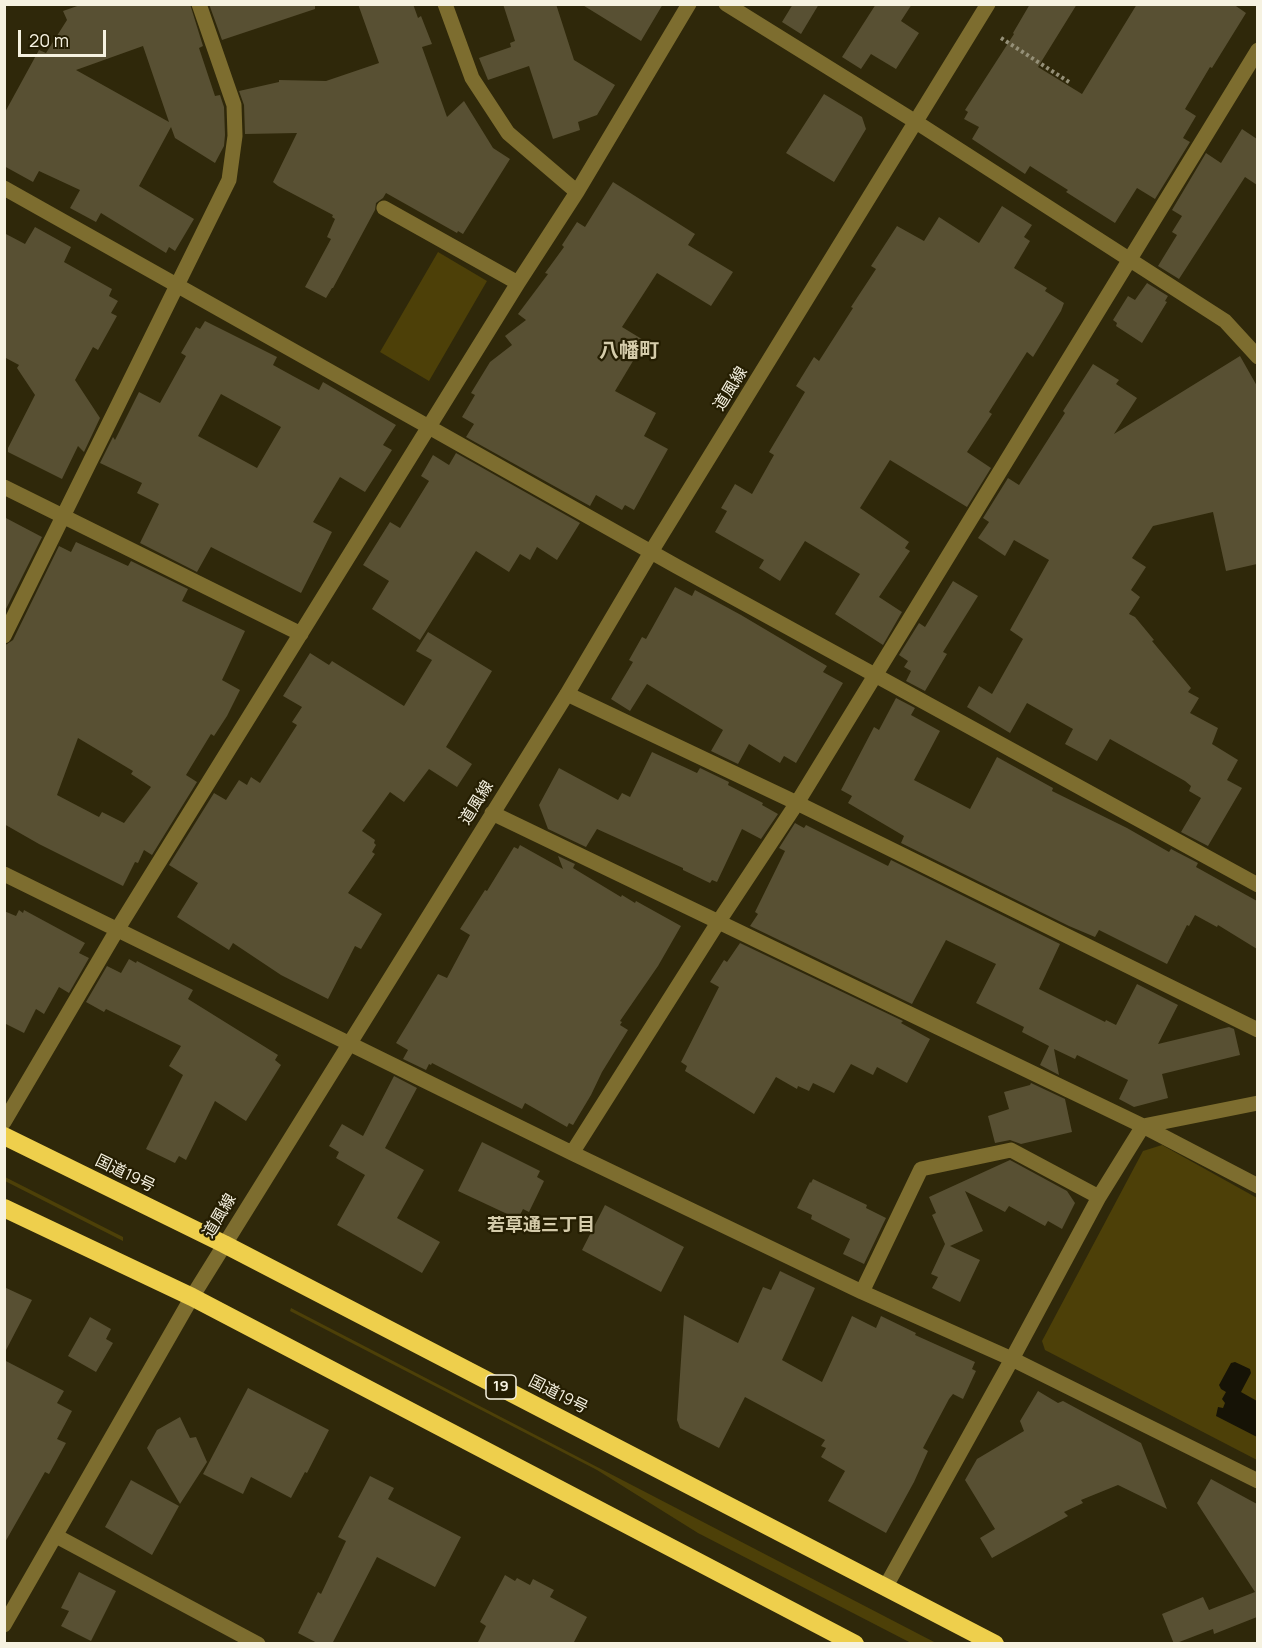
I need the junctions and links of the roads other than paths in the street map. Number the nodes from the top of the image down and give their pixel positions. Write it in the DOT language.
graph roads {
  1 [pos="199,4"];
  2 [pos="445,4"];
  3 [pos="689,4"];
  4 [pos="726,4"];
  5 [pos="988,4"];
  6 [pos="1257,50"];
  7 [pos="916,122"];
  8 [pos="4,188"];
  9 [pos="577,192"];
  10 [pos="384,208"];
  11 [pos="1130,258"];
  12 [pos="176,283"];
  13 [pos="518,284"];
  14 [pos="1257,357"];
  15 [pos="430,427"];
  16 [pos="4,487"];
  17 [pos="63,516"];
  18 [pos="651,552"];
  19 [pos="301,634"];
  20 [pos="4,636"];
  21 [pos="875,676"];
  22 [pos="567,694"];
  23 [pos="797,803"];
  24 [pos="492,813"];
  25 [pos="4,874"];
  26 [pos="1257,885"];
  27 [pos="719,921"];
  28 [pos="117,930"];
  29 [pos="1257,1030"];
  30 [pos="348,1043"];
  31 [pos="1257,1103"];
  32 [pos="4,1122"];
  33 [pos="1143,1126"];
  34 [pos="4,1136"];
  35 [pos="572,1153"];
  36 [pos="1257,1186"];
  37 [pos="1099,1197"];
  38 [pos="4,1208"];
  39 [pos="224,1244"];
  40 [pos="862,1292"];
  41 [pos="192,1297"];
  42 [pos="1012,1359"];
  43 [pos="1257,1481"];
  44 [pos="56,1536"];
  45 [pos="886,1586"];
  46 [pos="4,1625"];
  47 [pos="258,1644"];
  48 [pos="855,1644"];
  49 [pos="995,1644"];
  1 -- 12 [label="street"];
  2 -- 9 [label="street"];
  3 -- 9 [label="street"];
  4 -- 7 [label="street"];
  5 -- 7 [label="street, 道風線"];
  6 -- 11 [label="street"];
  7 -- 11 [label="street"];
  7 -- 18 [label="street, 道風線"];
  8 -- 12 [label="street"];
  9 -- 13 [label="street"];
  10 -- 13 [label="street"];
  11 -- 14 [label="street"];
  11 -- 21 [label="street"];
  12 -- 15 [label="street"];
  12 -- 17 [label="street"];
  13 -- 15 [label="street"];
  15 -- 18 [label="street"];
  15 -- 19 [label="street"];
  16 -- 17 [label="street"];
  17 -- 19 [label="street"];
  17 -- 20 [label="street"];
  18 -- 21 [label="street"];
  18 -- 22 [label="street, 道風線"];
  19 -- 28 [label="street"];
  21 -- 23 [label="street"];
  21 -- 26 [label="street"];
  22 -- 23 [label="street"];
  22 -- 24 [label="street, 道風線"];
  23 -- 27 [label="street"];
  23 -- 29 [label="street"];
  24 -- 27 [label="street"];
  24 -- 30 [label="street, 道風線"];
  25 -- 28 [label="street"];
  27 -- 33 [label="street"];
  27 -- 35 [label="street"];
  28 -- 30 [label="street"];
  28 -- 32 [label="street"];
  30 -- 35 [label="street"];
  30 -- 39 [label="street, 道風線"];
  31 -- 33 [label="street"];
  33 -- 36 [label="street"];
  33 -- 37 [label="street"];
  34 -- 39 [label="highway, 国道19号 / 19"];
  35 -- 40 [label="street"];
  37 -- 40 [label="street"];
  37 -- 42 [label="street"];
  38 -- 41 [label="highway"];
  39 -- 41 [label="street, 道風線"];
  39 -- 45 [label="highway, 国道19号 / 19"];
  40 -- 42 [label="street"];
  41 -- 44 [label="street, 道風線"];
  41 -- 48 [label="highway"];
  42 -- 43 [label="street"];
  42 -- 45 [label="street"];
  44 -- 46 [label="street, 道風線"];
  44 -- 47 [label="street"];
  45 -- 49 [label="highway, 国道19号 / 19"];
}
